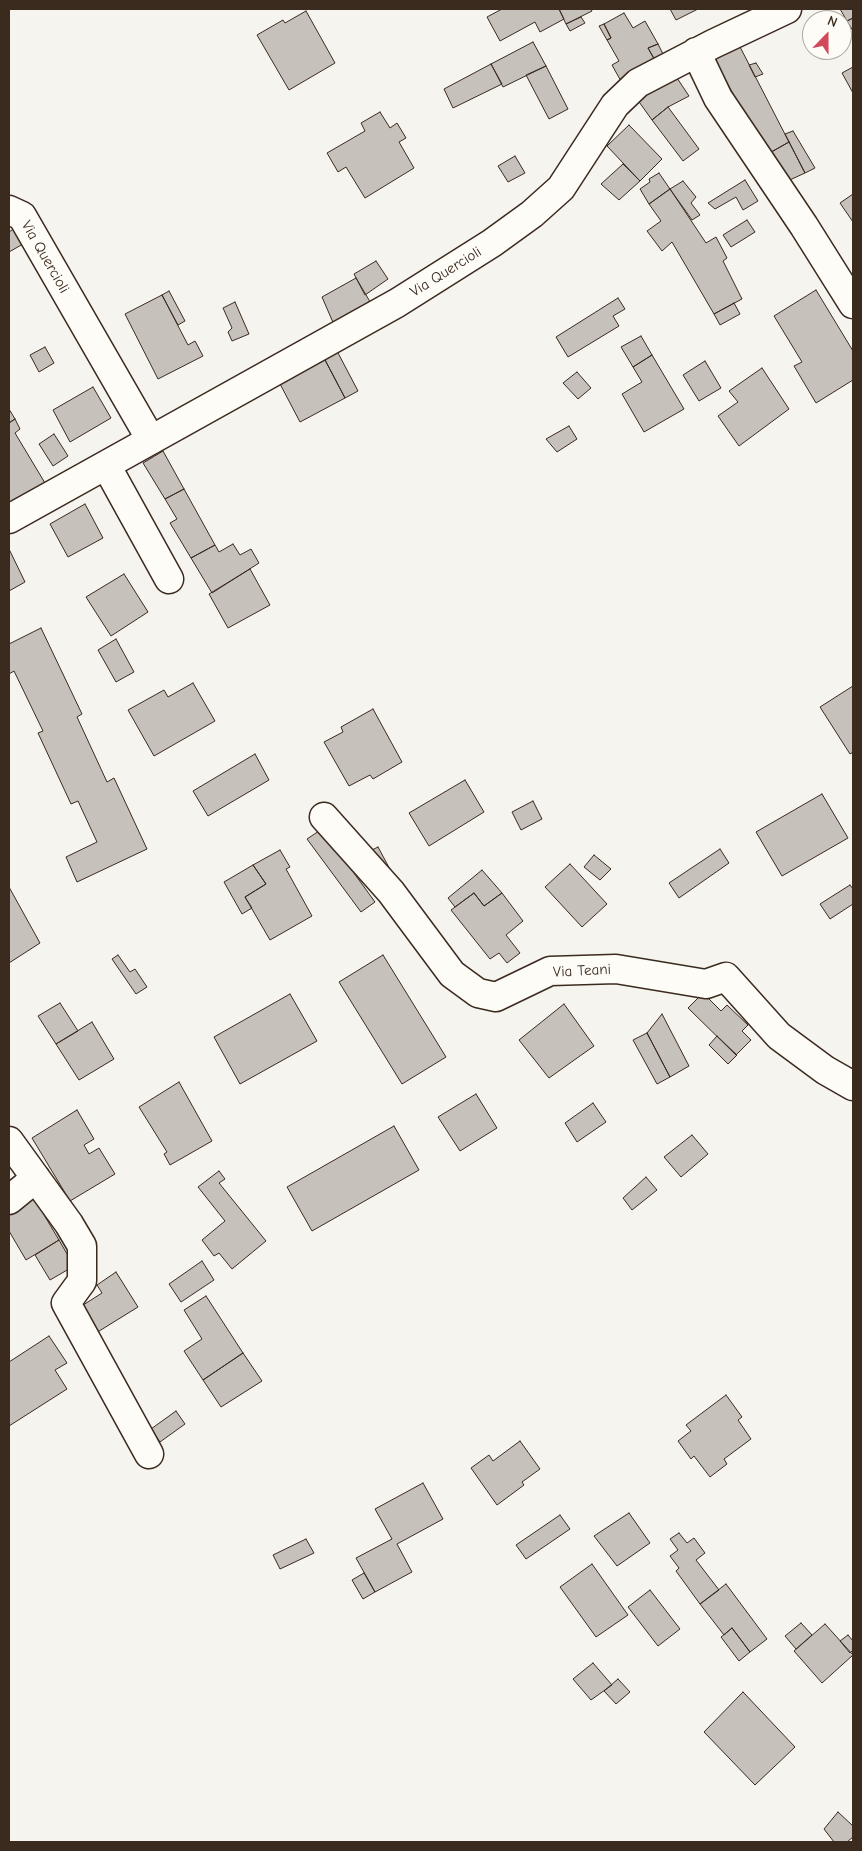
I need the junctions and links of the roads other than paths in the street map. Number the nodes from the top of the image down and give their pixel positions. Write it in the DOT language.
graph roads {
  1 [pos="787,9"];
  2 [pos="696,52"];
  3 [pos="9,210"];
  4 [pos="853,304"];
  5 [pos="151,440"];
  6 [pos="106,465"];
  7 [pos="9,519"];
  8 [pos="169,579"];
  9 [pos="324,817"];
  10 [pos="853,1086"];
  11 [pos="9,1141"];
  12 [pos="36,1178"];
  13 [pos="9,1200"];
  14 [pos="149,1454"];
  1 -- 2 [label="street, Via Quercioli"];
  2 -- 4 [label="street"];
  2 -- 5 [label="street, Via Quercioli"];
  3 -- 5 [label="street, Via Quercioli"];
  5 -- 6 [label="street, Via Quercioli"];
  6 -- 7 [label="street, Via Quercioli"];
  6 -- 8 [label="street"];
  9 -- 10 [label="street, Via Teani"];
  11 -- 12 [label="street"];
  12 -- 13 [label="street"];
  12 -- 14 [label="street"];
}
